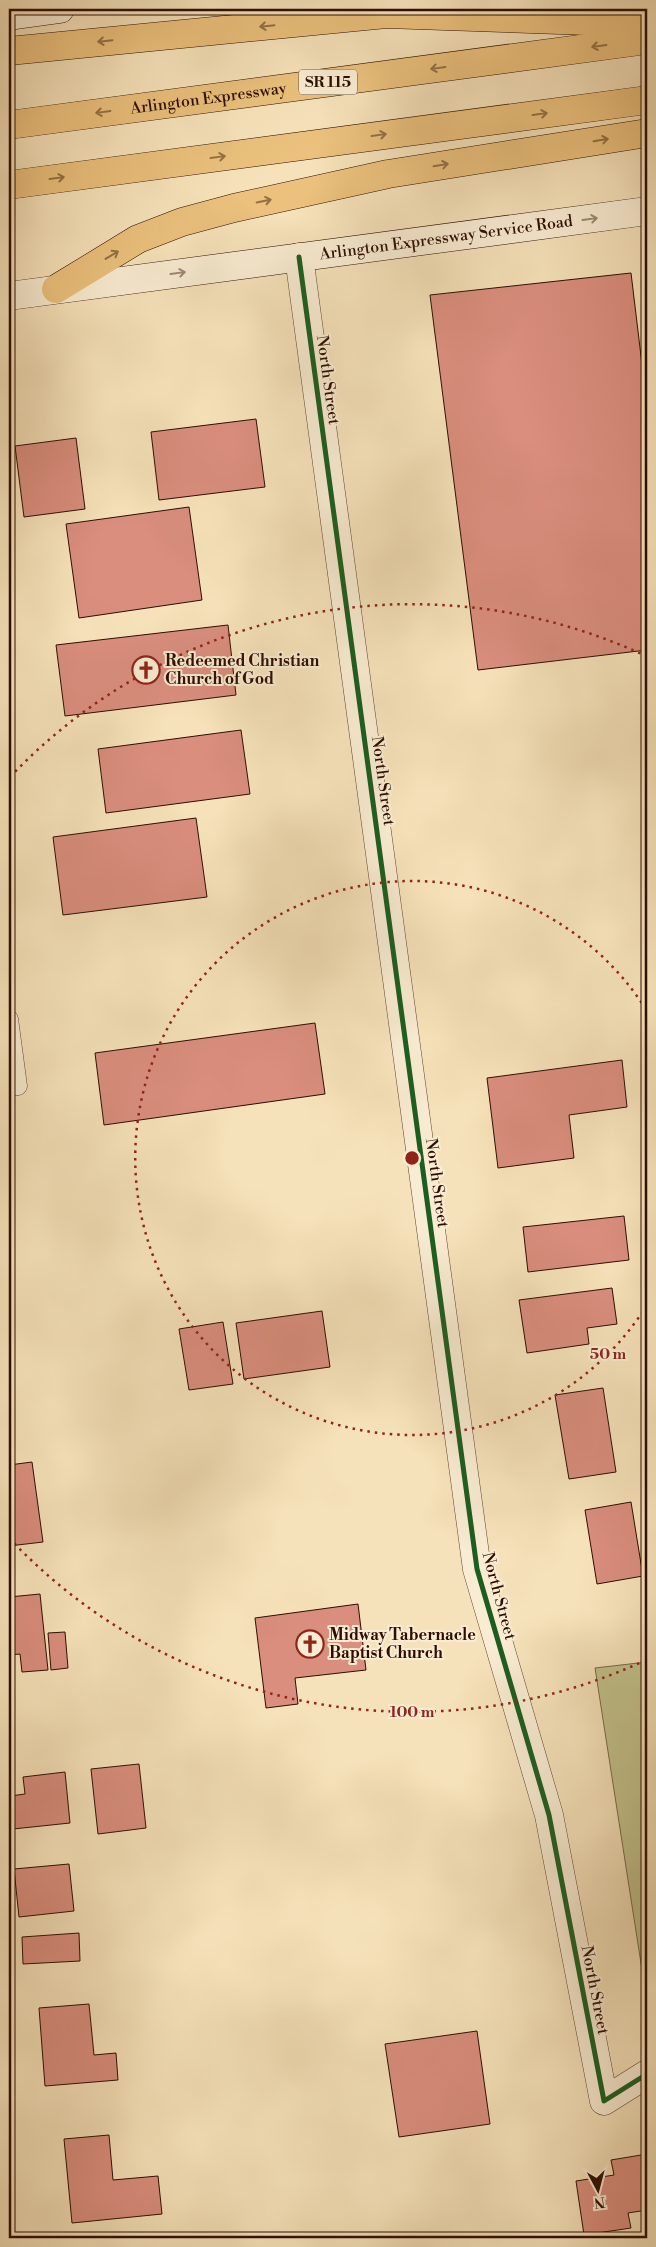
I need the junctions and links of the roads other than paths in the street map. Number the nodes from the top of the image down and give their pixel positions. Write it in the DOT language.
graph roads {
  1 [pos="60,9"];
  2 [pos="9,16"];
  3 [pos="647,23"];
  4 [pos="647,40"];
  5 [pos="9,51"];
  6 [pos="647,100"];
  7 [pos="9,125"];
  8 [pos="647,133"];
  9 [pos="9,185"];
  10 [pos="647,211"];
  11 [pos="299,257"];
  12 [pos="56,290"];
  13 [pos="9,296"];
  14 [pos="9,1019"];
  15 [pos="9,1087"];
  16 [pos="647,2074"];
  1 -- 2 [label="street"];
  3 -- 5 [label="highway, one-way"];
  4 -- 7 [label="highway, Arlington Expressway / SR 115, one-way"];
  9 -- 6 [label="highway, one-way"];
  12 -- 8 [label="highway, one-way"];
  11 -- 10 [label="street, Arlington Expressway Service Road, one-way"];
  12 -- 11 [label="street, Arlington Expressway Service Road, one-way"];
  11 -- 16 [label="street, North Street"];
  12 -- 13 [label="street, Arlington Expressway Service Road"];
  14 -- 15 [label="lane"];
}
